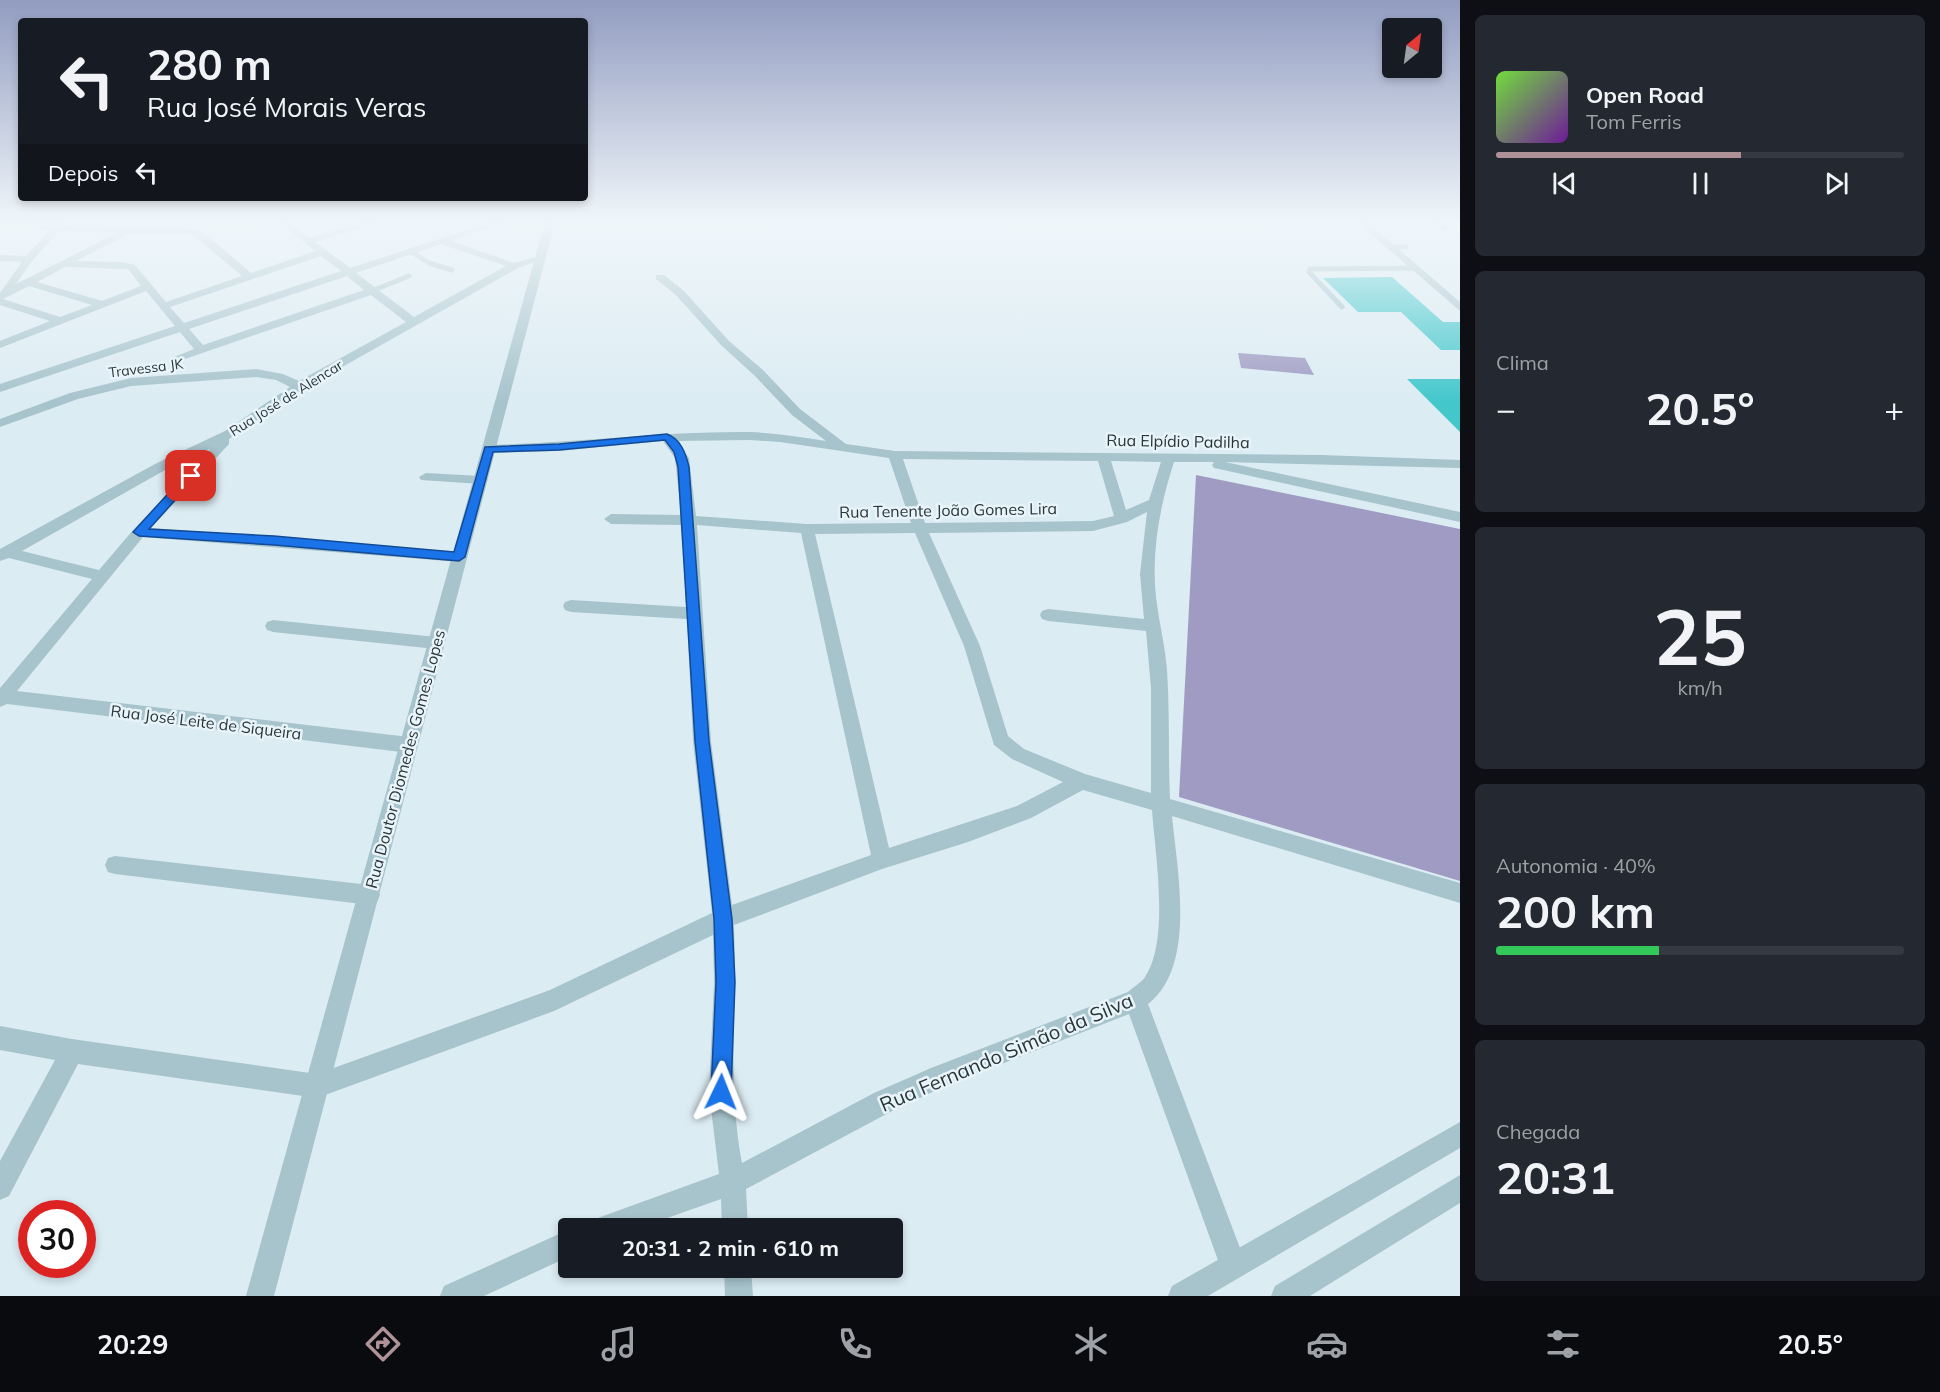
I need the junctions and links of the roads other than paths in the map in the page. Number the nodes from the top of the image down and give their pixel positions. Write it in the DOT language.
graph roads {
  1 [pos="143,282"];
  2 [pos="234,282"];
  3 [pos="312,282"];
  4 [pos="365,282"];
  5 [pos="393,282"];
  6 [pos="485,282"];
  7 [pos="533,282"];
  8 [pos="667,282"];
  9 [pos="1319,282"];
  10 [pos="1431,282"];
  11 [pos="1448,282"];
  12 [pos="29,283"];
  13 [pos="147,287"];
  14 [pos="374,290"];
  15 [pos="1460,293"];
  16 [pos="3,294"];
  17 [pos="103,305"];
  18 [pos="163,306"];
  19 [pos="1342,307"];
  20 [pos="1460,308"];
  21 [pos="61,321"];
  22 [pos="414,323"];
  23 [pos="182,327"];
  24 [pos="0,345"];
  25 [pos="201,350"];
  26 [pos="178,358"];
  27 [pos="299,386"];
  28 [pos="0,388"];
  29 [pos="0,423"];
  30 [pos="230,434"];
  31 [pos="667,437"];
  32 [pos="842,447"];
  33 [pos="489,449"];
  34 [pos="895,455"];
  35 [pos="1103,457"];
  36 [pos="1169,457"];
  37 [pos="1189,458"];
  38 [pos="1460,464"];
  39 [pos="426,477"];
  40 [pos="481,480"];
  41 [pos="1154,503"];
  42 [pos="1460,517"];
  43 [pos="611,519"];
  44 [pos="689,519"];
  45 [pos="1122,519"];
  46 [pos="807,529"];
  47 [pos="920,529"];
  48 [pos="139,532"];
  49 [pos="4,554"];
  50 [pos="459,557"];
  51 [pos="102,576"];
  52 [pos="571,606"];
  53 [pos="693,613"];
  54 [pos="1048,615"];
  55 [pos="273,626"];
  56 [pos="1153,626"];
  57 [pos="436,643"];
  58 [pos="1,698"];
  59 [pos="409,746"];
  60 [pos="1082,781"];
  61 [pos="1161,805"];
  62 [pos="882,860"];
  63 [pos="115,865"];
  64 [pos="1460,893"];
  65 [pos="369,895"];
  66 [pos="723,919"];
  67 [pos="1135,999"];
  68 [pos="0,1038"];
  69 [pos="72,1051"];
  70 [pos="317,1086"];
  71 [pos="1460,1134"];
  72 [pos="733,1182"];
  73 [pos="0,1187"];
  74 [pos="1460,1188"];
  75 [pos="632,1218"];
  76 [pos="735,1218"];
  77 [pos="558,1248"];
  78 [pos="1233,1264"];
  79 [pos="738,1278"];
  80 [pos="260,1296"];
  81 [pos="454,1296"];
  82 [pos="739,1296"];
  83 [pos="1182,1296"];
  84 [pos="1285,1296"];
  1 -- 13 [label="street"];
  2 -- 18 [label="street"];
  3 -- 23 [label="street"];
  4 -- 14 [label="street"];
  5 -- 14 [label="lane"];
  6 -- 22 [label="street, Rua José de Alencar"];
  7 -- 33 [label="street, Rua Doutor Diomedes Gomes Lopes"];
  8 -- 32 [label="street"];
  9 -- 19 [label="lane"];
  10 -- 20 [label="street"];
  11 -- 15 [label="street"];
  12 -- 16 [label="street"];
  12 -- 17 [label="street"];
  13 -- 17 [label="street"];
  13 -- 18 [label="street"];
  14 -- 22 [label="street"];
  14 -- 25 [label="street"];
  16 -- 21 [label="street"];
  17 -- 21 [label="street"];
  18 -- 23 [label="street"];
  21 -- 24 [label="street"];
  22 -- 27 [label="street, Rua José de Alencar"];
  23 -- 25 [label="street"];
  23 -- 28 [label="street"];
  25 -- 26 [label="street"];
  27 -- 29 [label="street, Travessa JK"];
  27 -- 30 [label="street, Rua José de Alencar"];
  30 -- 48 [label="street"];
  30 -- 49 [label="street, Rua José de Alencar"];
  31 -- 32 [label="street, Rua Elpídio Padilha"];
  31 -- 33 [label="street, Rua Elpídio Padilha"];
  31 -- 44 [label="street"];
  32 -- 34 [label="street, Rua Elpídio Padilha"];
  33 -- 40 [label="street, Rua Doutor Diomedes Gomes Lopes"];
  34 -- 35 [label="street, Rua Elpídio Padilha"];
  34 -- 47 [label="street"];
  35 -- 36 [label="street, Rua Elpídio Padilha"];
  35 -- 45 [label="street"];
  36 -- 37 [label="street, Rua Elpídio Padilha"];
  36 -- 41 [label="street"];
  37 -- 38 [label="street, Rua Elpídio Padilha"];
  37 -- 42 [label="street"];
  39 -- 40 [label="street"];
  40 -- 50 [label="street, Rua Doutor Diomedes Gomes Lopes"];
  41 -- 45 [label="street, Rua Tenente João Gomes Lira"];
  41 -- 56 [label="street, Rua Fernando Simão da Silva"];
  43 -- 44 [label="street, Rua Tenente João Gomes Lira"];
  44 -- 46 [label="street, Rua Tenente João Gomes Lira"];
  44 -- 53 [label="street"];
  45 -- 47 [label="street, Rua Tenente João Gomes Lira"];
  46 -- 47 [label="street, Rua Tenente João Gomes Lira"];
  46 -- 62 [label="street"];
  47 -- 60 [label="street"];
  48 -- 50 [label="street"];
  48 -- 51 [label="street"];
  49 -- 51 [label="street"];
  50 -- 57 [label="street, Rua Doutor Diomedes Gomes Lopes"];
  51 -- 58 [label="street"];
  52 -- 53 [label="street"];
  53 -- 66 [label="street"];
  54 -- 56 [label="street"];
  55 -- 57 [label="street"];
  56 -- 61 [label="street, Rua Fernando Simão da Silva"];
  57 -- 59 [label="street, Rua Doutor Diomedes Gomes Lopes"];
  58 -- 59 [label="street, Rua José Leite de Siqueira"];
  59 -- 65 [label="street, Rua Doutor Diomedes Gomes Lopes"];
  60 -- 61 [label="street"];
  60 -- 62 [label="street"];
  61 -- 64 [label="street"];
  61 -- 67 [label="street, Rua Fernando Simão da Silva"];
  62 -- 66 [label="street"];
  63 -- 65 [label="street"];
  65 -- 70 [label="street, Rua Doutor Diomedes Gomes Lopes"];
  66 -- 70 [label="street"];
  66 -- 72 [label="street"];
  67 -- 72 [label="street, Rua Fernando Simão da Silva"];
  67 -- 78 [label="street"];
  68 -- 69 [label="street"];
  69 -- 70 [label="street"];
  69 -- 73 [label="street"];
  70 -- 80 [label="street, Rua Doutor Diomedes Gomes Lopes"];
  71 -- 78 [label="street"];
  72 -- 75 [label="street, Rua Fernando Simão da Silva"];
  72 -- 76 [label="street"];
  74 -- 84 [label="street"];
  77 -- 81 [label="street"];
  78 -- 83 [label="street"];
  79 -- 82 [label="street"];
}
